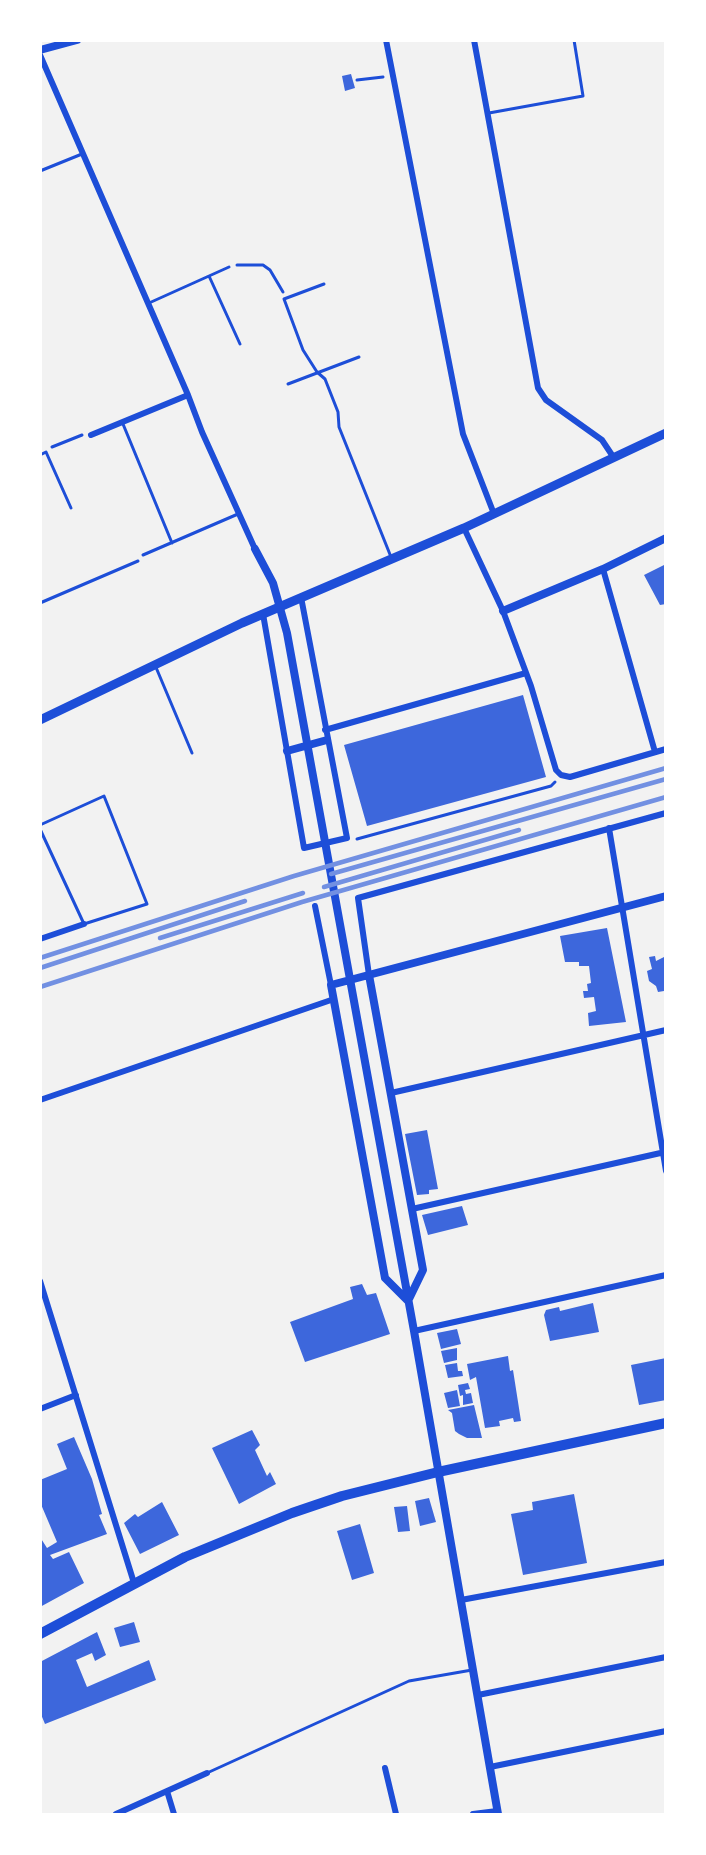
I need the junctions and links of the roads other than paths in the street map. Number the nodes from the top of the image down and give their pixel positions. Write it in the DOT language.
graph roads {
  1 [pos="76,40"];
  2 [pos="386,40"];
  3 [pos="474,40"];
  4 [pos="574,40"];
  5 [pos="40,50"];
  6 [pos="40,55"];
  7 [pos="487,113"];
  8 [pos="83,153"];
  9 [pos="40,171"];
  10 [pos="229,267"];
  11 [pos="209,276"];
  12 [pos="324,284"];
  13 [pos="149,303"];
  14 [pos="240,344"];
  15 [pos="359,357"];
  16 [pos="317,372"];
  17 [pos="288,384"];
  18 [pos="188,394"];
  19 [pos="122,422"];
  20 [pos="666,434"];
  21 [pos="91,435"];
  22 [pos="40,454"];
  23 [pos="614,458"];
  24 [pos="71,508"];
  25 [pos="238,514"];
  26 [pos="494,514"];
  27 [pos="464,528"];
  28 [pos="666,538"];
  29 [pos="172,543"];
  30 [pos="255,549"];
  31 [pos="143,555"];
  32 [pos="392,559"];
  33 [pos="603,569"];
  34 [pos="302,597"];
  35 [pos="281,606"];
  36 [pos="503,611"];
  37 [pos="262,614"];
  38 [pos="154,664"];
  39 [pos="526,673"];
  40 [pos="40,720"];
  41 [pos="325,730"];
  42 [pos="327,740"];
  43 [pos="666,749"];
  44 [pos="287,751"];
  45 [pos="655,752"];
  46 [pos="192,753"];
  47 [pos="666,813"];
  48 [pos="40,827"];
  49 [pos="609,828"];
  50 [pos="666,896"];
  51 [pos="315,906"];
  52 [pos="621,908"];
  53 [pos="84,924"];
  54 [pos="40,939"];
  55 [pos="369,975"];
  56 [pos="331,985"];
  57 [pos="334,999"];
  58 [pos="666,1030"];
  59 [pos="643,1035"];
  60 [pos="391,1093"];
  61 [pos="40,1100"];
  62 [pos="664,1152"];
  63 [pos="666,1171"];
  64 [pos="412,1209"];
  65 [pos="666,1275"];
  66 [pos="40,1281"];
  67 [pos="408,1300"];
  68 [pos="414,1331"];
  69 [pos="76,1395"];
  70 [pos="40,1409"];
  71 [pos="666,1423"];
  72 [pos="438,1472"];
  73 [pos="666,1562"];
  74 [pos="134,1583"];
  75 [pos="461,1600"];
  76 [pos="40,1634"];
  77 [pos="666,1657"];
  78 [pos="474,1669"];
  79 [pos="478,1695"];
  80 [pos="666,1731"];
  81 [pos="490,1767"];
  82 [pos="385,1768"];
  83 [pos="207,1773"];
  84 [pos="167,1791"];
  85 [pos="132,1811"];
  86 [pos="498,1813"];
  87 [pos="116,1815"];
  88 [pos="174,1815"];
  89 [pos="396,1815"];
  90 [pos="473,1815"];
  1 -- 5 [label="street"];
  2 -- 26 [label="street"];
  3 -- 7 [label="street"];
  4 -- 7 [label="lane"];
  6 -- 8 [label="street"];
  7 -- 23 [label="street"];
  8 -- 9 [label="lane"];
  8 -- 13 [label="street"];
  10 -- 11 [label="lane"];
  11 -- 13 [label="lane"];
  11 -- 14 [label="lane"];
  12 -- 16 [label="lane"];
  13 -- 18 [label="street"];
  15 -- 16 [label="lane"];
  16 -- 17 [label="lane"];
  16 -- 32 [label="lane"];
  18 -- 19 [label="street"];
  18 -- 25 [label="street"];
  19 -- 21 [label="street"];
  19 -- 29 [label="lane"];
  20 -- 23 [label="main road"];
  22 -- 24 [label="lane"];
  23 -- 26 [label="main road"];
  25 -- 29 [label="lane"];
  25 -- 30 [label="street"];
  26 -- 27 [label="main road"];
  27 -- 32 [label="main road"];
  27 -- 36 [label="street"];
  28 -- 33 [label="street"];
  29 -- 31 [label="lane"];
  30 -- 35 [label="street"];
  32 -- 34 [label="main road"];
  33 -- 36 [label="street"];
  33 -- 45 [label="street"];
  34 -- 35 [label="main road"];
  34 -- 41 [label="street"];
  35 -- 37 [label="main road"];
  35 -- 67 [label="street"];
  36 -- 39 [label="street"];
  37 -- 38 [label="main road"];
  37 -- 44 [label="street"];
  38 -- 40 [label="main road"];
  38 -- 46 [label="lane"];
  39 -- 41 [label="street"];
  39 -- 45 [label="street"];
  41 -- 42 [label="street"];
  42 -- 44 [label="street"];
  42 -- 44 [label="street"];
  43 -- 45 [label="street"];
  47 -- 49 [label="street"];
  48 -- 53 [label="lane"];
  48 -- 53 [label="lane"];
  49 -- 52 [label="street"];
  49 -- 55 [label="street"];
  50 -- 52 [label="street"];
  51 -- 56 [label="street"];
  52 -- 55 [label="street"];
  52 -- 59 [label="street"];
  53 -- 54 [label="street"];
  55 -- 56 [label="street"];
  55 -- 60 [label="street"];
  56 -- 57 [label="street"];
  57 -- 61 [label="street"];
  57 -- 67 [label="street"];
  58 -- 59 [label="street"];
  59 -- 60 [label="street"];
  59 -- 62 [label="street"];
  60 -- 64 [label="street"];
  62 -- 63 [label="street"];
  62 -- 64 [label="street"];
  64 -- 67 [label="street"];
  65 -- 68 [label="street"];
  66 -- 69 [label="street"];
  67 -- 68 [label="street"];
  68 -- 72 [label="street"];
  69 -- 70 [label="street"];
  69 -- 74 [label="street"];
  71 -- 72 [label="highway"];
  72 -- 74 [label="highway"];
  72 -- 75 [label="street"];
  73 -- 75 [label="street"];
  74 -- 76 [label="highway"];
  75 -- 78 [label="street"];
  77 -- 79 [label="street"];
  78 -- 79 [label="street"];
  78 -- 83 [label="lane"];
  79 -- 81 [label="street"];
  80 -- 81 [label="street"];
  81 -- 86 [label="street"];
  82 -- 89 [label="street"];
  83 -- 84 [label="street"];
  84 -- 85 [label="street"];
  84 -- 88 [label="street"];
  85 -- 87 [label="street"];
  86 -- 90 [label="street"];
}
